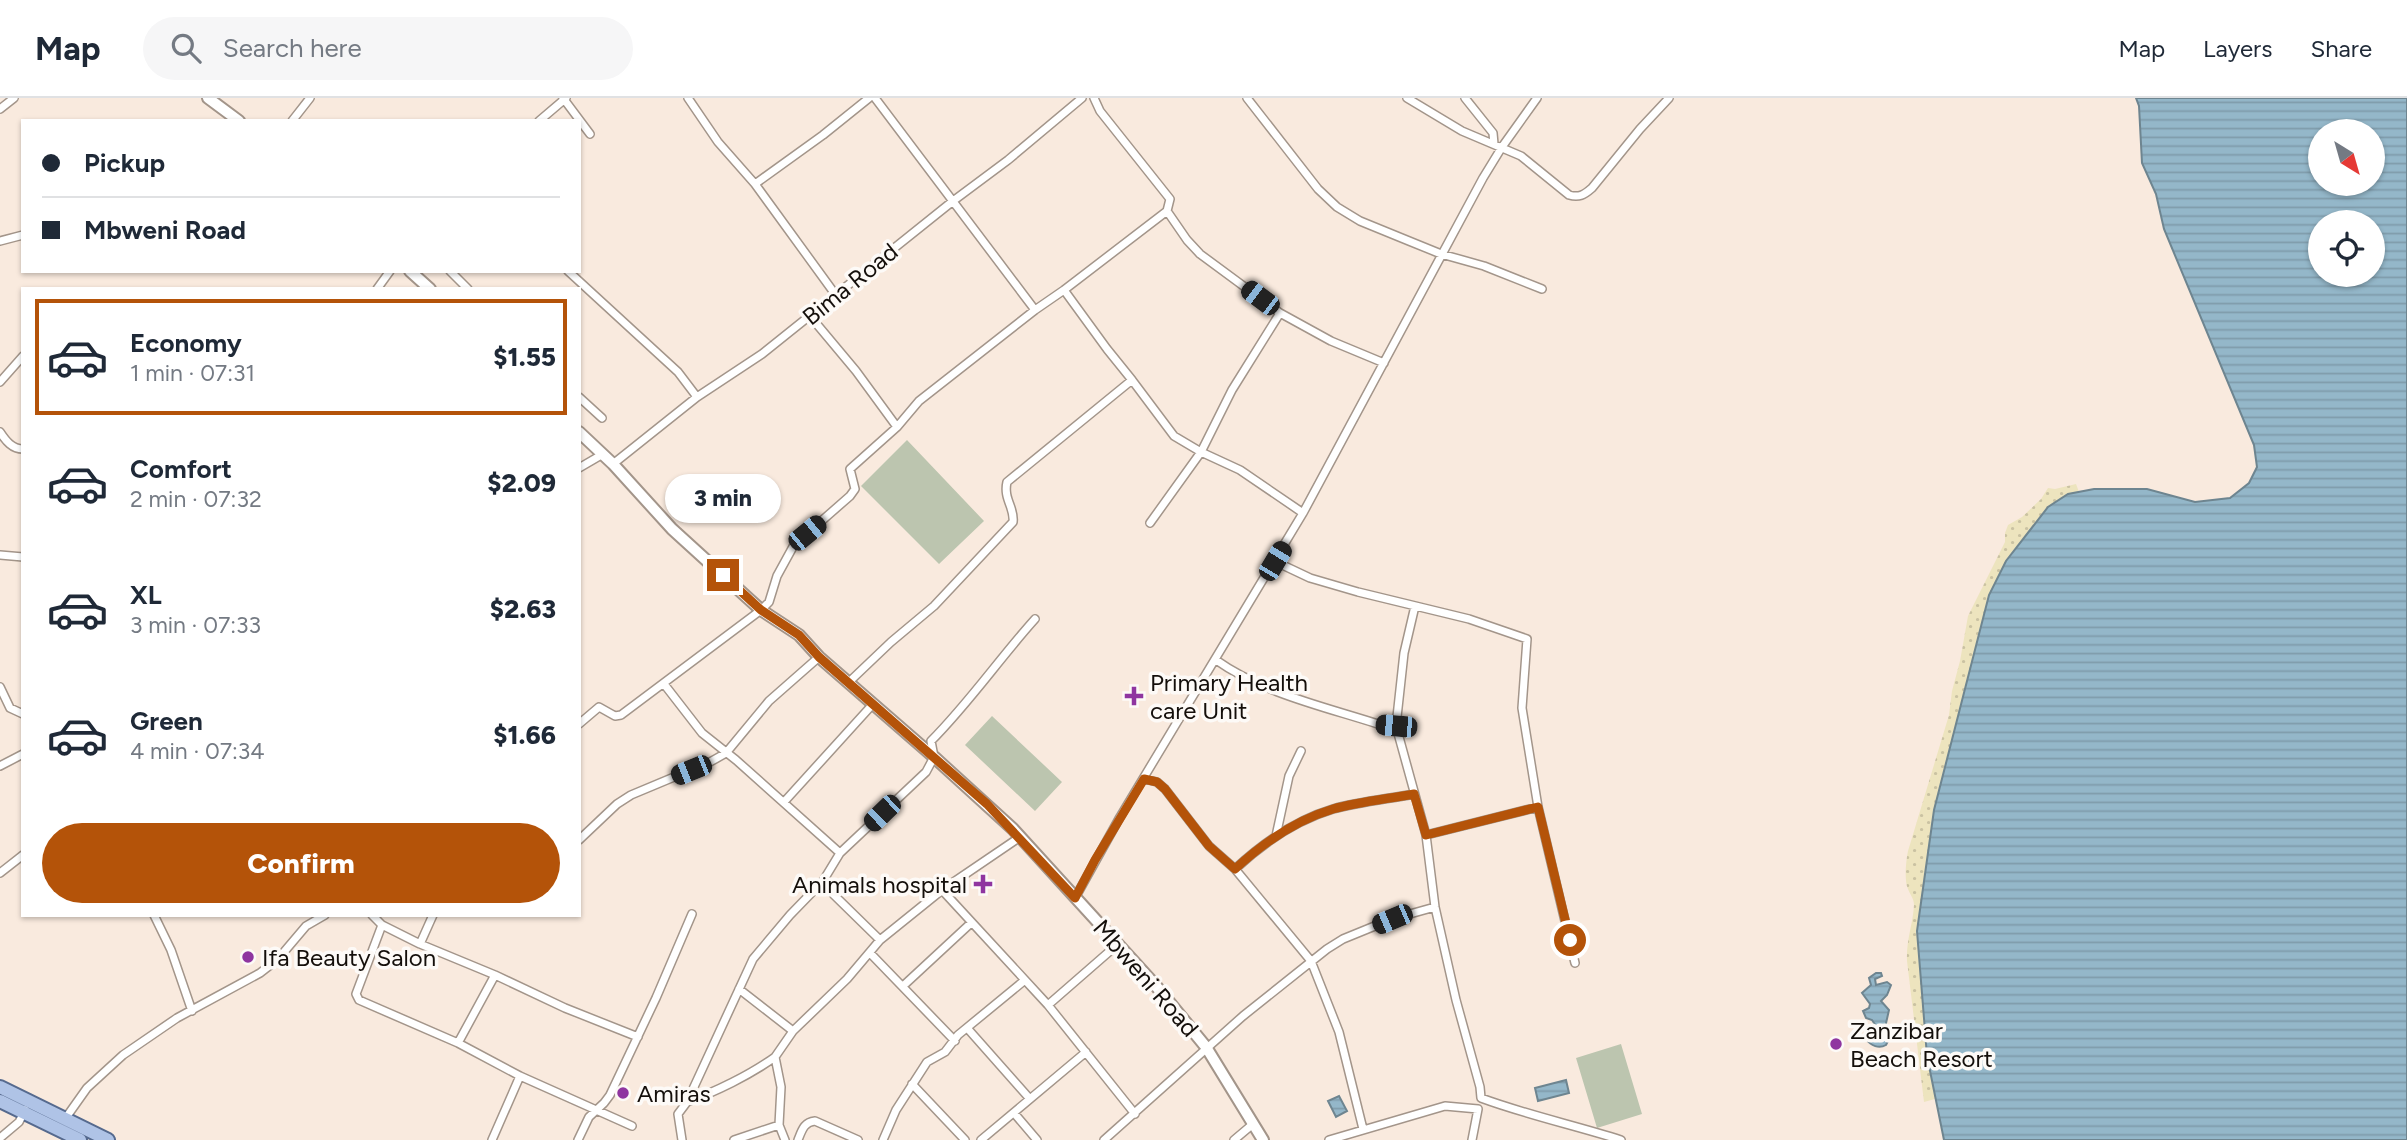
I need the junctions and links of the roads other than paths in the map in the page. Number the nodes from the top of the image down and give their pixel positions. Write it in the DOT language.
graph roads {
  1 [pos="14,98"];
  2 [pos="208,98"];
  3 [pos="310,98"];
  4 [pos="689,98"];
  5 [pos="869,98"];
  6 [pos="875,98"];
  7 [pos="1082,98"];
  8 [pos="1094,98"];
  9 [pos="1247,98"];
  10 [pos="1407,98"];
  11 [pos="1465,98"];
  12 [pos="1537,98"];
  13 [pos="1669,98"];
  14 [pos="564,99"];
  15 [pos="0,109"];
  16 [pos="236,119"];
  17 [pos="294,119"];
  18 [pos="541,119"];
  19 [pos="579,119"];
  20 [pos="581,122"];
  21 [pos="590,134"];
  22 [pos="1498,145"];
  23 [pos="755,184"];
  24 [pos="953,201"];
  25 [pos="1167,211"];
  26 [pos="21,236"];
  27 [pos="0,242"];
  28 [pos="1441,254"];
  29 [pos="412,273"];
  30 [pos="452,273"];
  31 [pos="570,273"];
  32 [pos="428,287"];
  33 [pos="466,287"];
  34 [pos="1542,289"];
  35 [pos="1064,290"];
  36 [pos="835,294"];
  37 [pos="1035,310"];
  38 [pos="1280,313"];
  39 [pos="810,316"];
  40 [pos="21,358"];
  41 [pos="1384,363"];
  42 [pos="1132,380"];
  43 [pos="0,382"];
  44 [pos="697,397"];
  45 [pos="581,399"];
  46 [pos="601,418"];
  47 [pos="897,428"];
  48 [pos="0,432"];
  49 [pos="581,434"];
  50 [pos="21,449"];
  51 [pos="1201,452"];
  52 [pos="603,454"];
  53 [pos="614,464"];
  54 [pos="581,467"];
  55 [pos="1303,513"];
  56 [pos="1150,523"];
  57 [pos="0,555"];
  58 [pos="21,557"];
  59 [pos="1275,561"];
  60 [pos="1415,606"];
  61 [pos="761,610"];
  62 [pos="1035,619"];
  63 [pos="819,657"];
  64 [pos="1216,660"];
  65 [pos="849,682"];
  66 [pos="664,684"];
  67 [pos="0,687"];
  68 [pos="873,704"];
  69 [pos="21,713"];
  70 [pos="581,722"];
  71 [pos="1396,726"];
  72 [pos="1301,751"];
  73 [pos="726,752"];
  74 [pos="21,755"];
  75 [pos="934,757"];
  76 [pos="0,766"];
  77 [pos="1144,779"];
  78 [pos="1414,794"];
  79 [pos="784,802"];
  80 [pos="1538,807"];
  81 [pos="1426,835"];
  82 [pos="1276,836"];
  83 [pos="1020,837"];
  84 [pos="581,838"];
  85 [pos="840,853"];
  86 [pos="21,857"];
  87 [pos="1235,869"];
  88 [pos="0,873"];
  89 [pos="823,881"];
  90 [pos="942,890"];
  91 [pos="1075,898"];
  92 [pos="1435,907"];
  93 [pos="692,914"];
  94 [pos="155,917"];
  95 [pos="322,917"];
  96 [pos="374,917"];
  97 [pos="432,917"];
  98 [pos="971,923"];
  99 [pos="382,925"];
  100 [pos="880,940"];
  101 [pos="421,944"];
  102 [pos="1118,944"];
  103 [pos="870,953"];
  104 [pos="1311,961"];
  105 [pos="1575,963"];
  106 [pos="495,975"];
  107 [pos="1025,980"];
  108 [pos="903,986"];
  109 [pos="739,989"];
  110 [pos="1048,1005"];
  111 [pos="192,1011"];
  112 [pos="968,1029"];
  113 [pos="793,1031"];
  114 [pos="638,1037"];
  115 [pos="956,1041"];
  116 [pos="458,1043"];
  117 [pos="1206,1047"];
  118 [pos="1086,1052"];
  119 [pos="775,1057"];
  120 [pos="520,1076"];
  121 [pos="912,1084"];
  122 [pos="0,1087"];
  123 [pos="1481,1098"];
  124 [pos="1030,1099"];
  125 [pos="0,1101"];
  126 [pos="687,1102"];
  127 [pos="27,1106"];
  128 [pos="597,1109"];
  129 [pos="1478,1109"];
  130 [pos="1014,1113"];
  131 [pos="1135,1114"];
  132 [pos="63,1123"];
  133 [pos="1253,1124"];
  134 [pos="779,1125"];
  135 [pos="632,1126"];
  136 [pos="1363,1129"];
  137 [pos="0,1138"];
  138 [pos="105,1139"];
  139 [pos="79,1140"];
  140 [pos="492,1140"];
  141 [pos="578,1140"];
  142 [pos="681,1140"];
  143 [pos="734,1140"];
  144 [pos="785,1140"];
  145 [pos="798,1140"];
  146 [pos="858,1140"];
  147 [pos="883,1140"];
  148 [pos="965,1140"];
  149 [pos="982,1140"];
  150 [pos="1037,1140"];
  151 [pos="1104,1140"];
  152 [pos="1234,1140"];
  153 [pos="1263,1140"];
  154 [pos="1329,1140"];
  155 [pos="1472,1140"];
  156 [pos="1621,1140"];
  1 -- 15 [label="street"];
  2 -- 16 [label="street"];
  3 -- 17 [label="street"];
  4 -- 23 [label="street"];
  5 -- 23 [label="street"];
  6 -- 24 [label="street"];
  7 -- 24 [label="street, Bima Road"];
  8 -- 25 [label="street"];
  9 -- 28 [label="street"];
  10 -- 22 [label="street"];
  11 -- 22 [label="street"];
  12 -- 22 [label="street"];
  13 -- 22 [label="street"];
  14 -- 18 [label="street"];
  14 -- 19 [label="street"];
  20 -- 21 [label="street"];
  22 -- 28 [label="street"];
  23 -- 36 [label="street"];
  24 -- 36 [label="street, Bima Road"];
  24 -- 37 [label="street"];
  25 -- 35 [label="street"];
  25 -- 38 [label="street"];
  26 -- 27 [label="street"];
  28 -- 34 [label="street"];
  28 -- 41 [label="street"];
  29 -- 32 [label="street"];
  30 -- 33 [label="street"];
  31 -- 44 [label="street"];
  35 -- 37 [label="street"];
  35 -- 42 [label="street"];
  36 -- 39 [label="street, Bima Road"];
  37 -- 47 [label="street"];
  38 -- 41 [label="street"];
  38 -- 51 [label="street"];
  39 -- 44 [label="street, Bima Road"];
  39 -- 47 [label="street"];
  40 -- 43 [label="street"];
  41 -- 55 [label="street"];
  42 -- 51 [label="street"];
  42 -- 65 [label="street"];
  44 -- 53 [label="street, Bima Road"];
  45 -- 46 [label="street"];
  47 -- 61 [label="street"];
  48 -- 50 [label="street"];
  49 -- 52 [label="street, Mbweni Road"];
  51 -- 55 [label="street"];
  51 -- 56 [label="street"];
  52 -- 53 [label="street, Mbweni Road"];
  52 -- 54 [label="street"];
  53 -- 61 [label="street, Mbweni Road"];
  55 -- 59 [label="street"];
  57 -- 58 [label="street"];
  59 -- 60 [label="street"];
  59 -- 64 [label="street"];
  60 -- 71 [label="street"];
  60 -- 80 [label="street"];
  61 -- 63 [label="street, Mbweni Road"];
  61 -- 66 [label="street"];
  62 -- 75 [label="street"];
  63 -- 65 [label="street, Mbweni Road"];
  63 -- 73 [label="street"];
  64 -- 71 [label="street"];
  64 -- 77 [label="street"];
  65 -- 68 [label="street, Mbweni Road"];
  66 -- 70 [label="street"];
  66 -- 73 [label="street"];
  67 -- 69 [label="street"];
  68 -- 75 [label="street, Mbweni Road"];
  68 -- 79 [label="street"];
  71 -- 78 [label="street"];
  72 -- 82 [label="street"];
  73 -- 79 [label="street"];
  73 -- 84 [label="street"];
  74 -- 76 [label="street"];
  75 -- 83 [label="street, Mbweni Road"];
  75 -- 85 [label="street"];
  77 -- 87 [label="street"];
  77 -- 91 [label="street"];
  78 -- 81 [label="street"];
  78 -- 82 [label="street"];
  79 -- 85 [label="street"];
  80 -- 81 [label="street"];
  80 -- 105 [label="street"];
  81 -- 92 [label="street"];
  82 -- 87 [label="street"];
  83 -- 90 [label="street"];
  83 -- 91 [label="street, Mbweni Road"];
  85 -- 89 [label="street"];
  86 -- 88 [label="street"];
  87 -- 104 [label="street"];
  89 -- 100 [label="street"];
  89 -- 109 [label="street"];
  90 -- 98 [label="street"];
  90 -- 100 [label="street"];
  91 -- 102 [label="street, Mbweni Road"];
  92 -- 104 [label="street"];
  92 -- 123 [label="street"];
  93 -- 114 [label="street"];
  94 -- 111 [label="street"];
  95 -- 111 [label="street"];
  96 -- 99 [label="street"];
  97 -- 101 [label="street"];
  98 -- 107 [label="street"];
  98 -- 108 [label="street"];
  99 -- 101 [label="street"];
  99 -- 116 [label="street"];
  100 -- 103 [label="street"];
  101 -- 106 [label="street"];
  102 -- 110 [label="street"];
  102 -- 117 [label="street, Mbweni Road"];
  103 -- 108 [label="street"];
  103 -- 113 [label="street"];
  104 -- 117 [label="street"];
  104 -- 136 [label="street"];
  106 -- 114 [label="street"];
  106 -- 116 [label="street"];
  107 -- 110 [label="street"];
  107 -- 112 [label="street"];
  108 -- 115 [label="street"];
  109 -- 113 [label="street"];
  109 -- 126 [label="street"];
  110 -- 118 [label="street"];
  111 -- 132 [label="street"];
  112 -- 115 [label="street"];
  112 -- 124 [label="street"];
  113 -- 119 [label="street"];
  114 -- 128 [label="street"];
  115 -- 121 [label="street"];
  116 -- 120 [label="street"];
  117 -- 131 [label="street"];
  117 -- 133 [label="street, Mbweni Road"];
  118 -- 124 [label="street"];
  118 -- 131 [label="street"];
  119 -- 126 [label="street"];
  119 -- 134 [label="street"];
  120 -- 128 [label="street"];
  120 -- 140 [label="street"];
  121 -- 147 [label="street"];
  121 -- 148 [label="street"];
  122 -- 127 [label="main road"];
  123 -- 129 [label="street"];
  123 -- 156 [label="street"];
  124 -- 130 [label="street"];
  125 -- 127 [label="main road"];
  126 -- 142 [label="street"];
  127 -- 132 [label="main road"];
  127 -- 137 [label="street"];
  128 -- 135 [label="street"];
  128 -- 141 [label="street"];
  129 -- 136 [label="street"];
  129 -- 155 [label="street"];
  130 -- 149 [label="street"];
  130 -- 150 [label="street"];
  131 -- 151 [label="street"];
  132 -- 138 [label="main road"];
  132 -- 139 [label="main road"];
  133 -- 152 [label="street"];
  133 -- 153 [label="street, Mbweni Road"];
  134 -- 143 [label="street"];
  134 -- 144 [label="street"];
  136 -- 154 [label="street"];
  145 -- 146 [label="street"];
}
